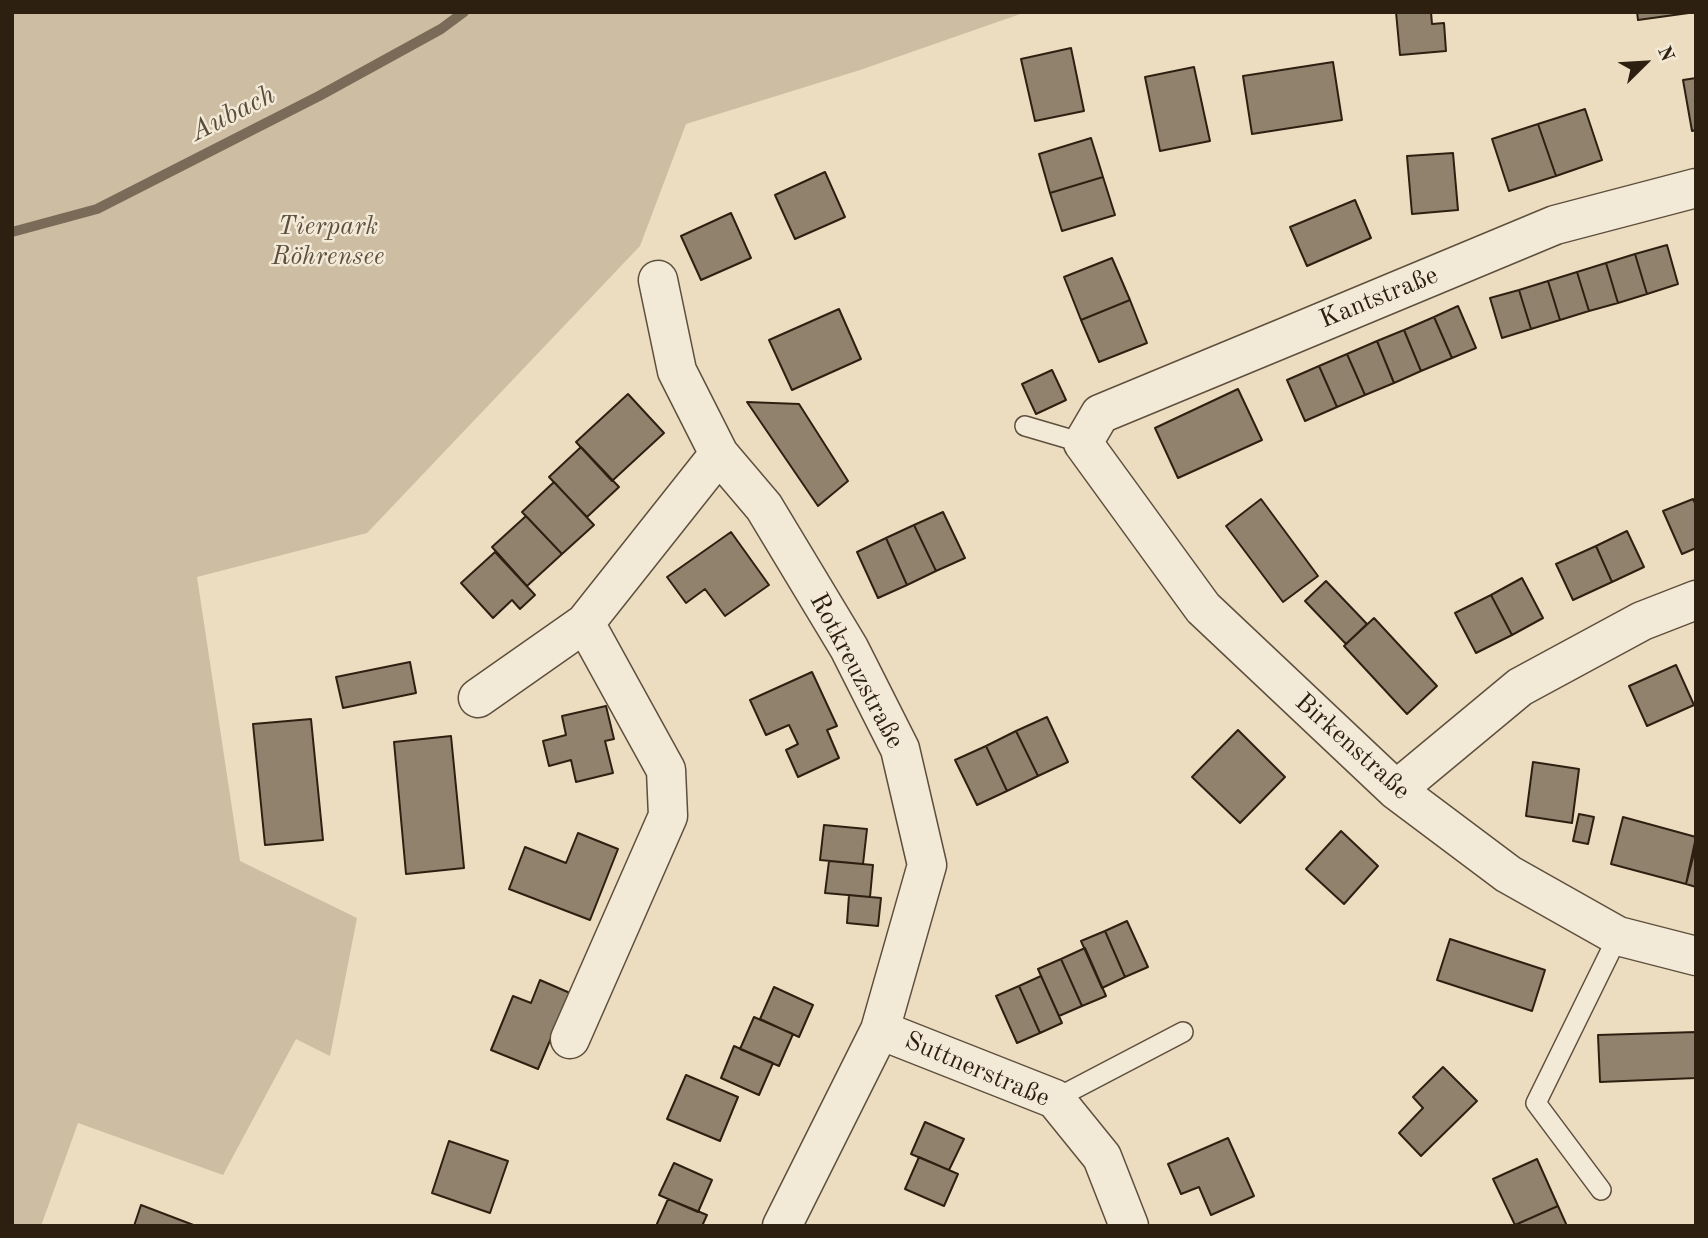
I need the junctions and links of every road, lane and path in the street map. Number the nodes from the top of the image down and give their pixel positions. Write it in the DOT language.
graph roads {
  1 [pos="1696,188"];
  2 [pos="658,280"];
  3 [pos="1026,426"];
  4 [pos="1083,443"];
  5 [pos="719,454"];
  6 [pos="1696,600"];
  7 [pos="585,623"];
  8 [pos="478,698"];
  9 [pos="1396,790"];
  10 [pos="1618,936"];
  11 [pos="1696,956"];
  12 [pos="880,1030"];
  13 [pos="1183,1032"];
  14 [pos="570,1039"];
  15 [pos="1055,1099"];
  16 [pos="1601,1190"];
  17 [pos="782,1226"];
  18 [pos="1129,1226"];
  1 -- 4 [label="street, Kantstraße"];
  2 -- 5 [label="street, Rotkreuzstraße"];
  3 -- 4 [label="lane"];
  4 -- 9 [label="street, Birkenstraße"];
  5 -- 7 [label="street"];
  5 -- 12 [label="street, Rotkreuzstraße"];
  6 -- 9 [label="street"];
  7 -- 8 [label="street"];
  7 -- 14 [label="street"];
  9 -- 10 [label="street, Birkenstraße"];
  10 -- 11 [label="street, Birkenstraße"];
  10 -- 16 [label="lane"];
  12 -- 15 [label="street, Suttnerstraße"];
  12 -- 17 [label="street, Rotkreuzstraße"];
  13 -- 15 [label="lane"];
  15 -- 18 [label="street, Suttnerstraße"];
}
